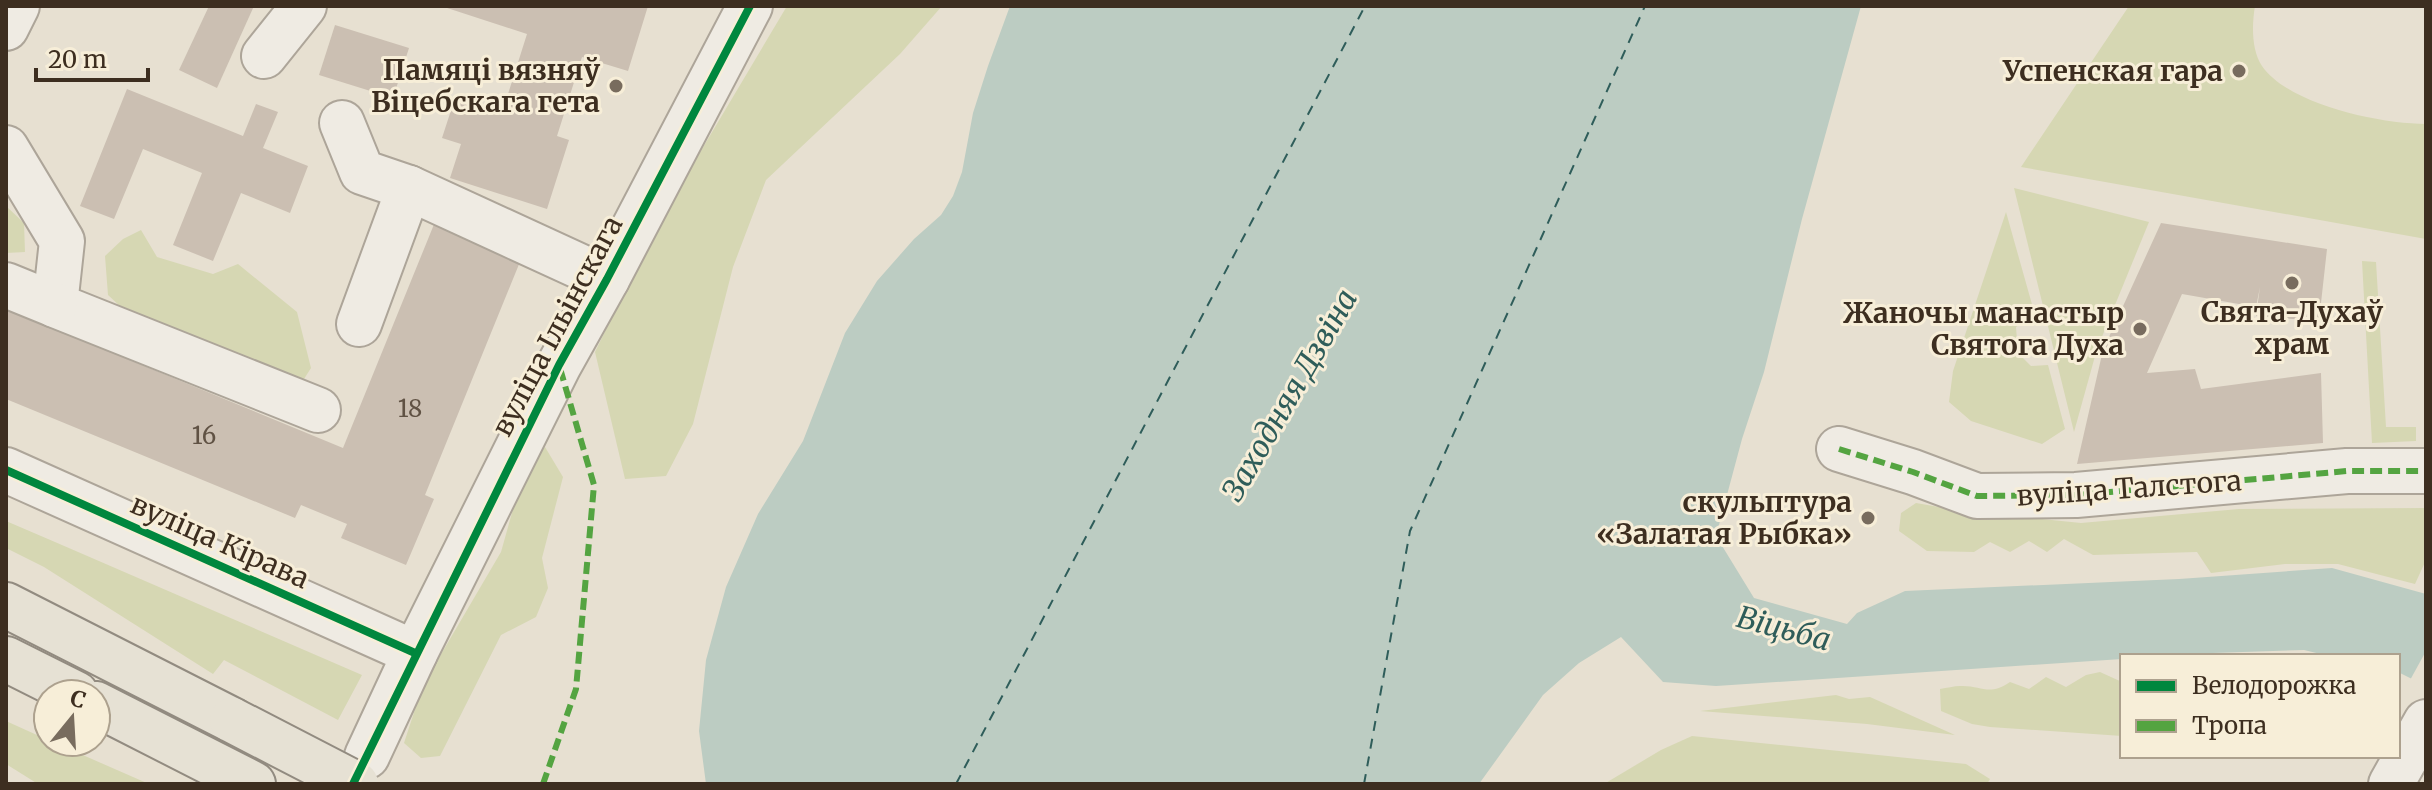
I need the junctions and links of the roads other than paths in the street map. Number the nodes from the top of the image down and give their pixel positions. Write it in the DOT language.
graph roads {
  1 [pos="17,6"];
  2 [pos="304,6"];
  3 [pos="750,6"];
  4 [pos="6,28"];
  5 [pos="264,56"];
  6 [pos="342,123"];
  7 [pos="6,148"];
  8 [pos="409,188"];
  9 [pos="607,279"];
  10 [pos="6,285"];
  11 [pos="55,305"];
  12 [pos="359,324"];
  13 [pos="318,410"];
  14 [pos="1839,449"];
  15 [pos="6,470"];
  16 [pos="2426,471"];
  17 [pos="6,605"];
  18 [pos="415,653"];
  19 [pos="6,659"];
  20 [pos="44,678"];
  21 [pos="112,712"];
  22 [pos="2426,722"];
  23 [pos="361,770"];
  24 [pos="2391,783"];
  25 [pos="253,784"];
  1 -- 4 [label="street"];
  2 -- 5 [label="street"];
  3 -- 9 [label="street, вуліца Ільінскага"];
  6 -- 8 [label="street"];
  7 -- 11 [label="street"];
  8 -- 9 [label="street"];
  8 -- 12 [label="street"];
  9 -- 18 [label="street, вуліца Ільінскага"];
  10 -- 11 [label="street"];
  11 -- 13 [label="street"];
  14 -- 16 [label="street, вуліца Талстога"];
  15 -- 18 [label="street, вуліца Кірава"];
  17 -- 23 [label="main road, bridge"];
  18 -- 23 [label="street, вуліца Ільінскага"];
  19 -- 20 [label="main road"];
  21 -- 25 [label="main road"];
  22 -- 24 [label="street"];
}
